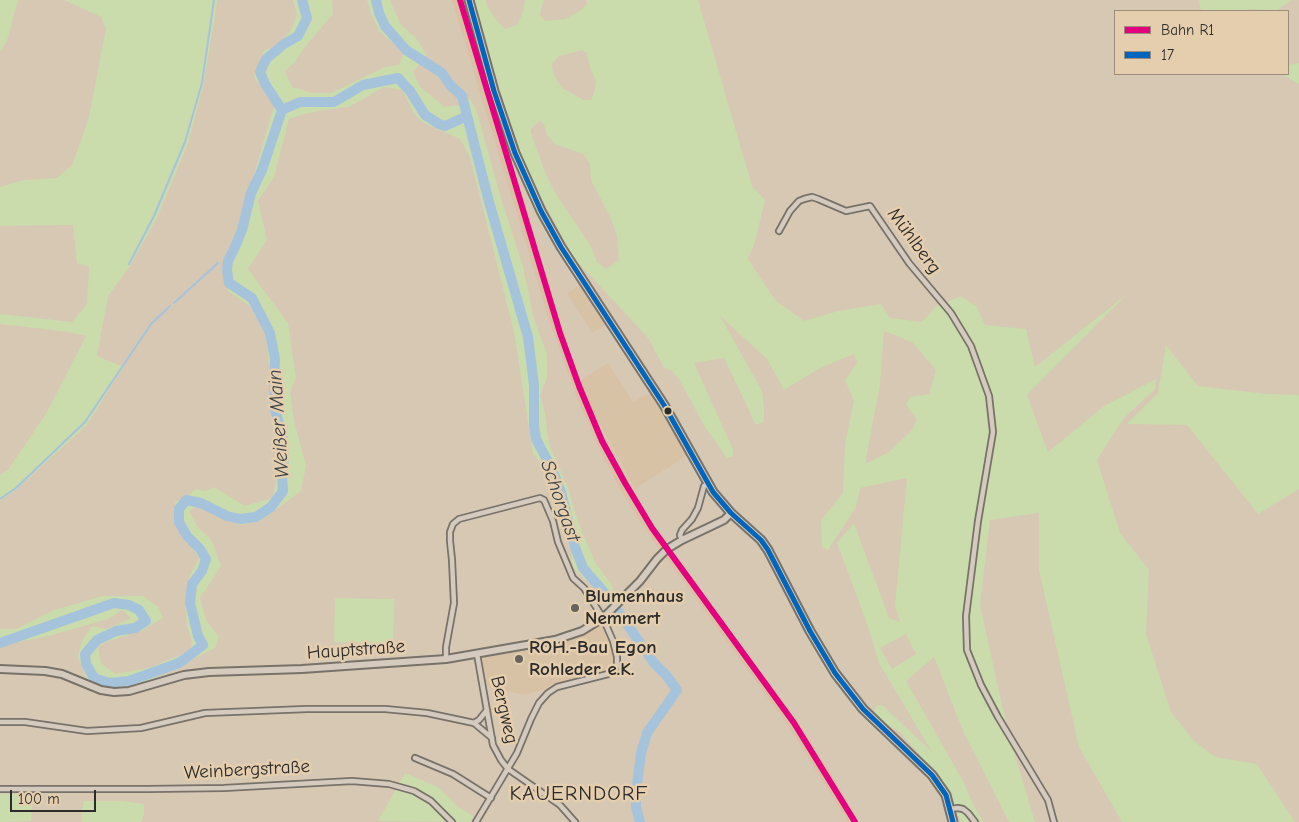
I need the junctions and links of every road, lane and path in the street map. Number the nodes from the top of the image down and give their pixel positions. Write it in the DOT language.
graph roads {
  1 [pos="469,0"];
  2 [pos="779,231"];
  3 [pos="708,484"];
  4 [pos="731,513"];
  5 [pos="682,540"];
  6 [pos="603,618"];
  7 [pos="477,654"];
  8 [pos="446,659"];
  9 [pos="0,669"];
  10 [pos="486,710"];
  11 [pos="0,722"];
  12 [pos="474,723"];
  13 [pos="492,738"];
  14 [pos="415,758"];
  15 [pos="508,769"];
  16 [pos="0,789"];
  17 [pos="491,798"];
  18 [pos="950,810"];
  19 [pos="452,822"];
  20 [pos="476,822"];
  21 [pos="575,822"];
  22 [pos="953,822"];
  23 [pos="975,822"];
  24 [pos="1054,822"];
  1 -- 3 [label="main road"];
  2 -- 24 [label="street, Mühlberg"];
  3 -- 4 [label="main road"];
  3 -- 5 [label="street, Hauptstraße"];
  4 -- 5 [label="main road, Hauptstraße"];
  4 -- 18 [label="main road"];
  5 -- 6 [label="main road, Hauptstraße"];
  6 -- 7 [label="main road, Hauptstraße"];
  6 -- 8 [label="street"];
  6 -- 15 [label="street"];
  7 -- 8 [label="main road, Hauptstraße"];
  7 -- 10 [label="street, Bergweg"];
  8 -- 9 [label="main road, Hauptstraße"];
  10 -- 12 [label="street"];
  10 -- 13 [label="street, Bergweg"];
  11 -- 12 [label="street"];
  12 -- 13 [label="street"];
  13 -- 15 [label="street, Bergweg"];
  14 -- 17 [label="street"];
  15 -- 17 [label="street, Bergweg"];
  15 -- 21 [label="street"];
  16 -- 19 [label="street, Weinbergstraße"];
  17 -- 20 [label="street, Bergweg"];
  18 -- 22 [label="main road"];
  18 -- 23 [label="street"];
}
